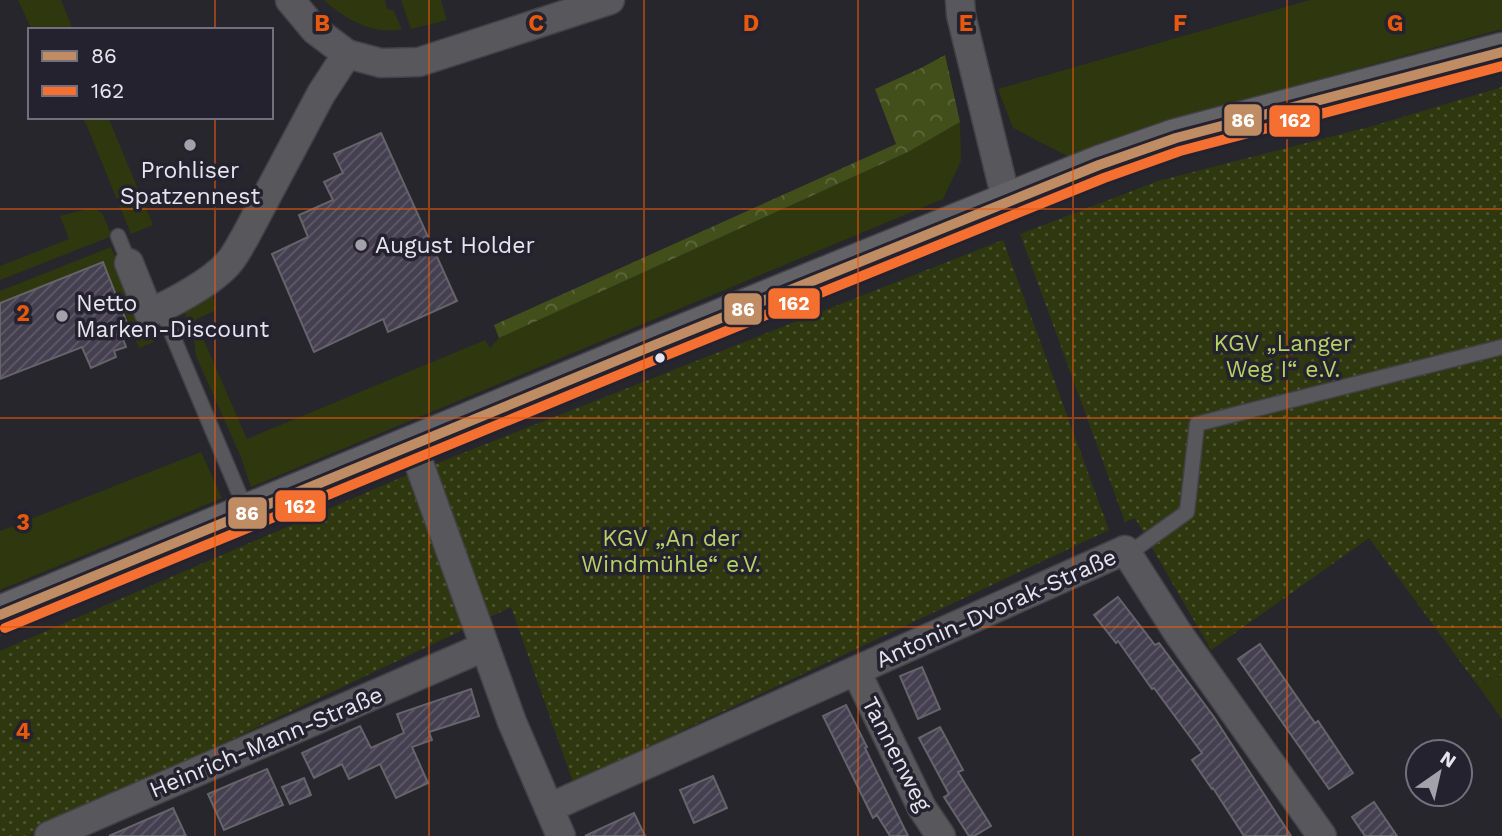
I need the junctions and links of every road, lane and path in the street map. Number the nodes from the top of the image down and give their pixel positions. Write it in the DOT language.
graph roads {
  1 [pos="290,0"];
  2 [pos="610,0"];
  3 [pos="955,5"];
  4 [pos="1502,52"];
  5 [pos="347,54"];
  6 [pos="1007,203"];
  7 [pos="118,236"];
  8 [pos="128,263"];
  9 [pos="161,308"];
  10 [pos="1502,347"];
  11 [pos="412,444"];
  12 [pos="247,512"];
  13 [pos="1128,554"];
  14 [pos="0,615"];
  15 [pos="484,647"];
  16 [pos="856,671"];
  17 [pos="548,808"];
  18 [pos="48,836"];
  19 [pos="561,836"];
  20 [pos="941,836"];
  21 [pos="1322,836"];
  1 -- 5 [label="street"];
  2 -- 5 [label="street"];
  3 -- 6 [label="street"];
  4 -- 6 [label="main road"];
  5 -- 9 [label="street"];
  6 -- 11 [label="main road"];
  7 -- 8 [label="lane"];
  8 -- 9 [label="street"];
  9 -- 12 [label="lane"];
  10 -- 13 [label="lane"];
  11 -- 12 [label="main road"];
  11 -- 15 [label="street"];
  12 -- 14 [label="main road"];
  13 -- 16 [label="street, Antonin-Dvorak-Straße"];
  13 -- 21 [label="street, Antonin-Dvorak-Straße"];
  15 -- 17 [label="street"];
  15 -- 18 [label="street, Heinrich-Mann-Straße"];
  16 -- 17 [label="street, Antonin-Dvorak-Straße"];
  16 -- 20 [label="street, Tannenweg"];
  17 -- 19 [label="street"];
}
